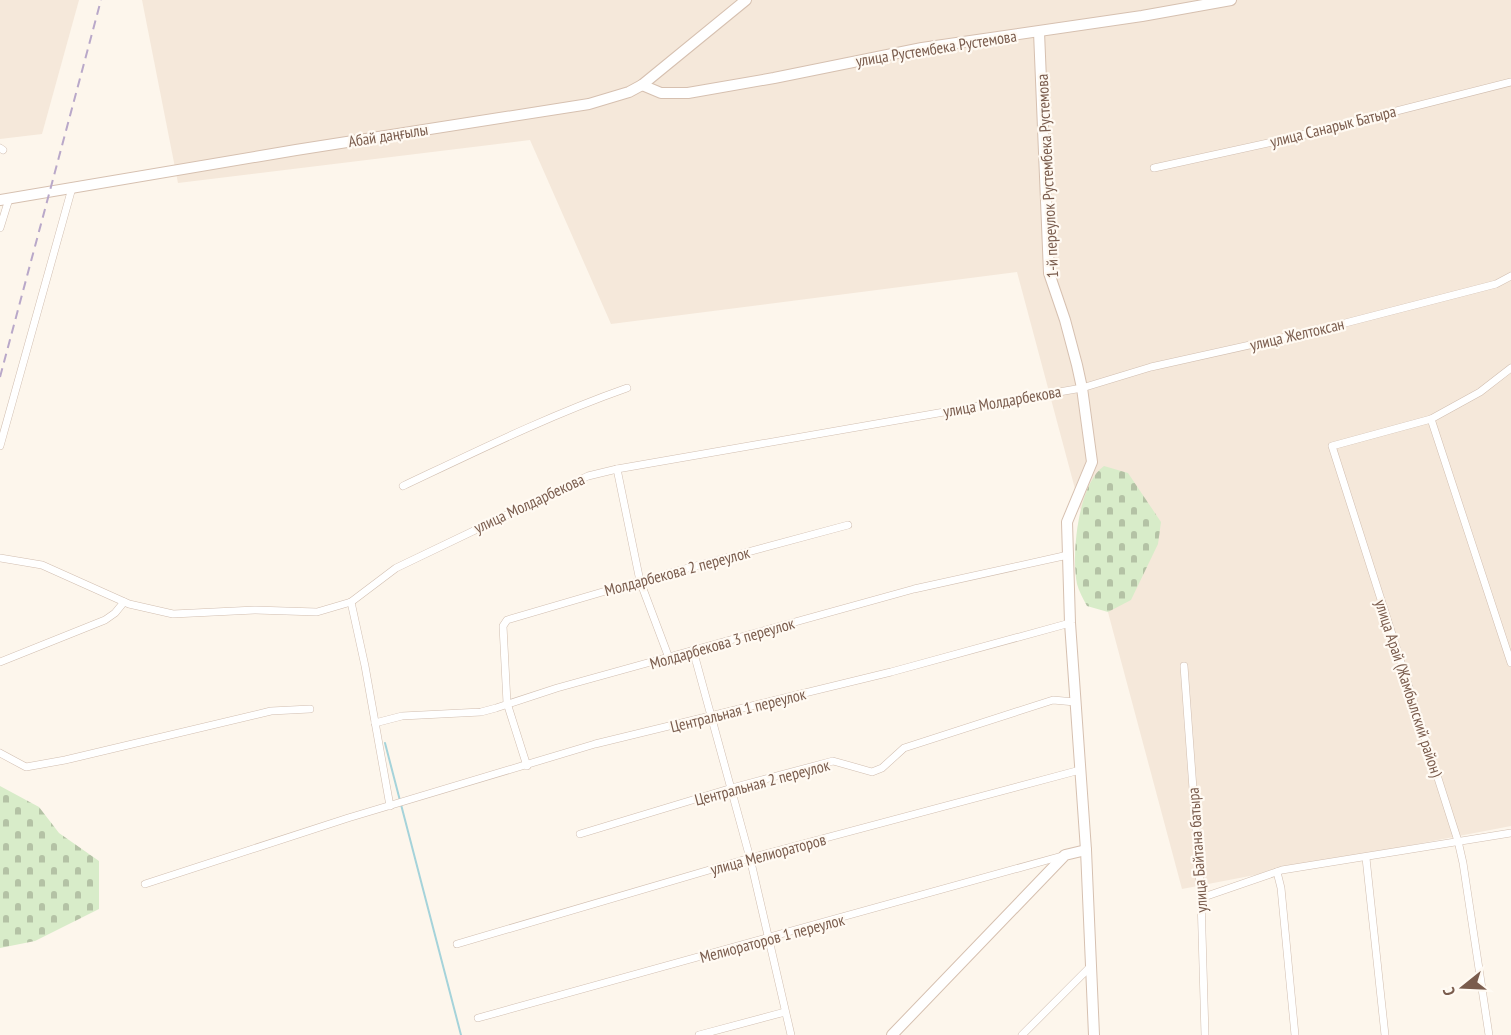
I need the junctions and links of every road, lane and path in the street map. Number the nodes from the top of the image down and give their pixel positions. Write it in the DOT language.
graph roads {
  1 [pos="746,0"];
  2 [pos="1231,0"];
  3 [pos="1039,32"];
  4 [pos="1511,82"];
  5 [pos="642,85"];
  6 [pos="1154,168"];
  7 [pos="72,188"];
  8 [pos="5,200"];
  9 [pos="0,228"];
  10 [pos="1511,276"];
  11 [pos="1511,368"];
  12 [pos="627,388"];
  13 [pos="1082,388"];
  14 [pos="1431,419"];
  15 [pos="0,446"];
  16 [pos="616,469"];
  17 [pos="403,486"];
  18 [pos="848,525"];
  19 [pos="1068,555"];
  20 [pos="0,558"];
  21 [pos="640,581"];
  22 [pos="124,602"];
  23 [pos="351,602"];
  24 [pos="1070,623"];
  25 [pos="693,650"];
  26 [pos="669,658"];
  27 [pos="0,662"];
  28 [pos="1511,663"];
  29 [pos="1184,666"];
  30 [pos="1075,702"];
  31 [pos="507,703"];
  32 [pos="310,709"];
  33 [pos="711,717"];
  34 [pos="375,723"];
  35 [pos="0,753"];
  36 [pos="526,766"];
  37 [pos="1080,770"];
  38 [pos="732,788"];
  39 [pos="390,806"];
  40 [pos="1511,833"];
  41 [pos="580,834"];
  42 [pos="1458,841"];
  43 [pos="1086,850"];
  44 [pos="1065,855"];
  45 [pos="750,858"];
  46 [pos="1366,858"];
  47 [pos="1277,872"];
  48 [pos="145,884"];
  49 [pos="1201,898"];
  50 [pos="768,939"];
  51 [pos="457,944"];
  52 [pos="1089,968"];
  53 [pos="785,1012"];
  54 [pos="478,1018"];
  55 [pos="699,1035"];
  56 [pos="791,1035"];
  57 [pos="892,1035"];
  58 [pos="1022,1035"];
  59 [pos="1094,1035"];
  60 [pos="1205,1035"];
  61 [pos="1295,1035"];
  62 [pos="1385,1035"];
  63 [pos="1489,1035"];
  1 -- 5 [label="street, Абай даңғылы"];
  2 -- 3 [label="street, улица Рустембека Рустемова"];
  3 -- 5 [label="street, улица Рустембека Рустемова"];
  3 -- 13 [label="street, 1-й переулок Рустембека Рустемова"];
  4 -- 6 [label="street, улица Санарык Батыра"];
  5 -- 7 [label="street, Абай даңғылы"];
  7 -- 8 [label="street, Абай даңғылы"];
  7 -- 15 [label="street"];
  8 -- 9 [label="street"];
  10 -- 13 [label="street, улица Желтоксан"];
  11 -- 14 [label="street"];
  12 -- 17 [label="street"];
  13 -- 16 [label="street, улица Молдарбекова"];
  13 -- 19 [label="street, 1-й переулок Рустембека Рустемова"];
  14 -- 28 [label="street"];
  14 -- 42 [label="street, улица Арай (Жамбылский район)"];
  16 -- 21 [label="street"];
  16 -- 23 [label="street, улица Молдарбекова"];
  18 -- 21 [label="street, Молдарбекова 2 переулок"];
  19 -- 24 [label="street, 1-й переулок Рустембека Рустемова"];
  19 -- 25 [label="street, Молдарбекова 3 переулок"];
  20 -- 22 [label="street, улица Молдарбекова"];
  21 -- 26 [label="street"];
  21 -- 31 [label="street, Молдарбекова 2 переулок"];
  22 -- 23 [label="street, улица Молдарбекова"];
  22 -- 27 [label="street"];
  23 -- 34 [label="street"];
  24 -- 30 [label="street, 1-й переулок Рустембека Рустемова"];
  24 -- 33 [label="street, Центральная 1 переулок"];
  25 -- 26 [label="street, Молдарбекова 3 переулок"];
  25 -- 33 [label="street"];
  26 -- 31 [label="street, Молдарбекова 3 переулок"];
  29 -- 49 [label="street, улица Байтана батыра"];
  30 -- 37 [label="street, 1-й переулок Рустембека Рустемова"];
  30 -- 38 [label="street, Центральная 2 переулок"];
  31 -- 34 [label="street, Молдарбекова 3 переулок"];
  31 -- 36 [label="street"];
  32 -- 35 [label="street"];
  33 -- 36 [label="street, Центральная 1 переулок"];
  33 -- 38 [label="street"];
  34 -- 39 [label="street"];
  36 -- 39 [label="street, Центральная 1 переулок"];
  37 -- 43 [label="street, 1-й переулок Рустембека Рустемова"];
  37 -- 45 [label="street, улица Мелиораторов"];
  38 -- 41 [label="street, Центральная 2 переулок"];
  38 -- 45 [label="street"];
  39 -- 48 [label="street, Центральная 1 переулок"];
  40 -- 42 [label="street"];
  42 -- 46 [label="street"];
  42 -- 63 [label="street, улица Арай (Жамбылский район)"];
  43 -- 44 [label="street"];
  43 -- 52 [label="street, 1-й переулок Рустембека Рустемова"];
  44 -- 50 [label="street, Мелиораторов 1 переулок"];
  44 -- 57 [label="street"];
  45 -- 50 [label="street"];
  45 -- 51 [label="street, улица Мелиораторов"];
  46 -- 47 [label="street"];
  46 -- 62 [label="street"];
  47 -- 49 [label="street"];
  47 -- 61 [label="street"];
  49 -- 60 [label="street, улица Байтана батыра"];
  50 -- 53 [label="street"];
  50 -- 54 [label="street, Мелиораторов 1 переулок"];
  52 -- 58 [label="street"];
  52 -- 59 [label="street, 1-й переулок Рустембека Рустемова"];
  53 -- 55 [label="street"];
  53 -- 56 [label="street"];
}
